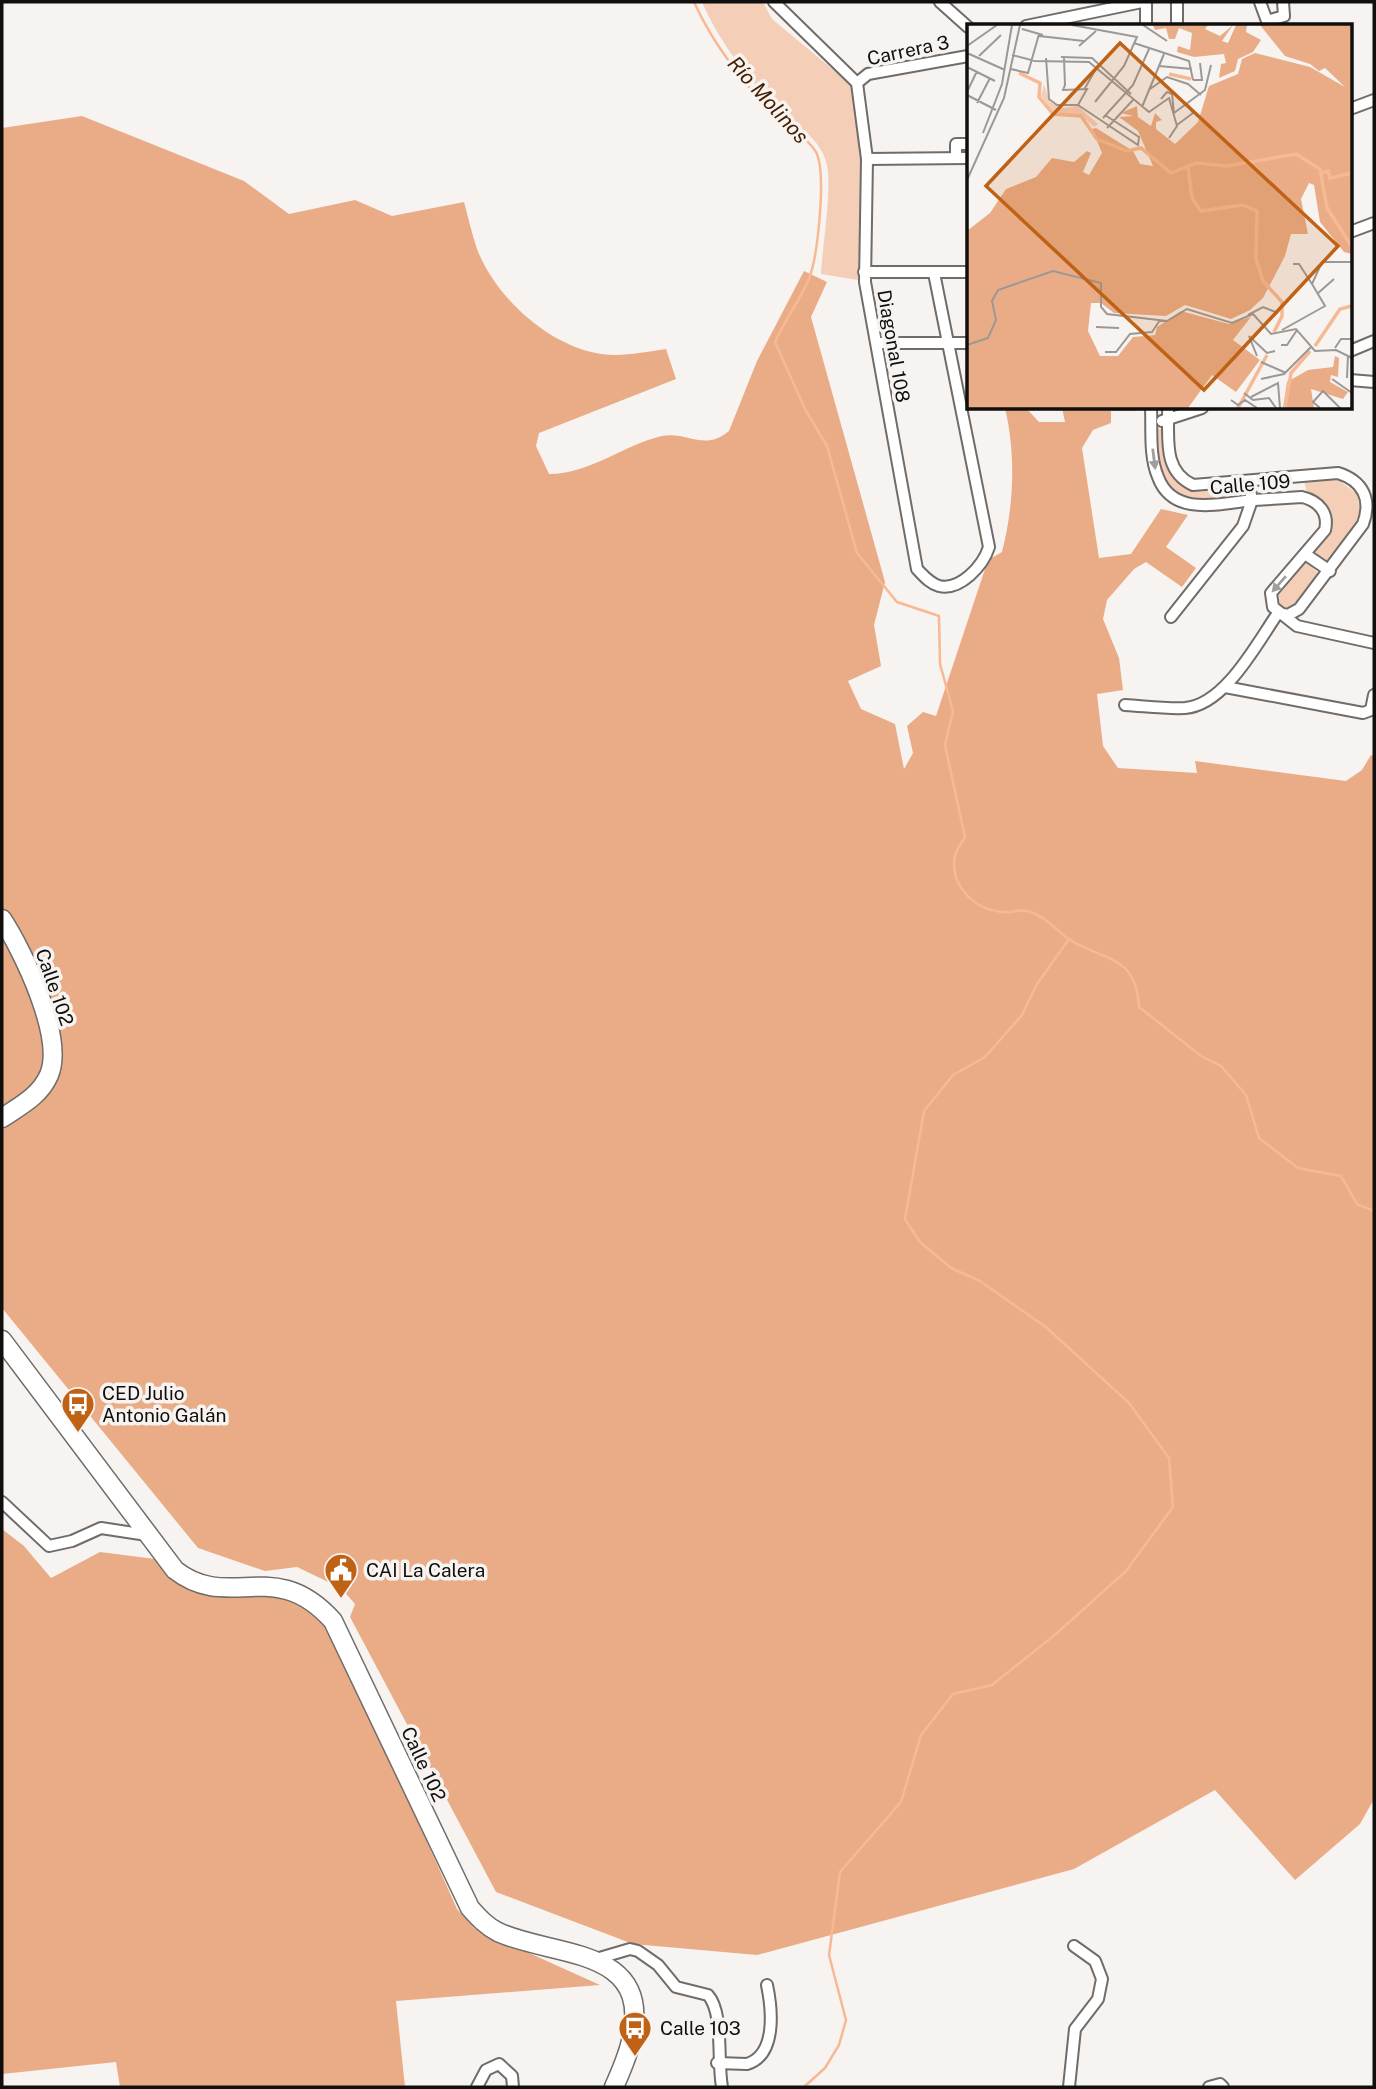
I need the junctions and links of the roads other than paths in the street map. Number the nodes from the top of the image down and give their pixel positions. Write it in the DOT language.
graph roads {
  1 [pos="774,2"];
  2 [pos="940,2"];
  3 [pos="1144,2"];
  4 [pos="1177,2"];
  5 [pos="1261,2"];
  6 [pos="1283,2"];
  7 [pos="1036,24"];
  8 [pos="1146,24"];
  9 [pos="1177,24"];
  10 [pos="967,26"];
  11 [pos="967,55"];
  12 [pos="857,83"];
  13 [pos="1374,100"];
  14 [pos="1352,107"];
  15 [pos="967,144"];
  16 [pos="956,158"];
  17 [pos="967,158"];
  18 [pos="867,159"];
  19 [pos="1374,223"];
  20 [pos="1352,231"];
  21 [pos="864,272"];
  22 [pos="967,272"];
  23 [pos="934,273"];
  24 [pos="1374,341"];
  25 [pos="877,343"];
  26 [pos="950,343"];
  27 [pos="967,343"];
  28 [pos="1352,350"];
  29 [pos="1352,380"];
  30 [pos="1374,382"];
  31 [pos="1151,410"];
  32 [pos="1168,410"];
  33 [pos="1197,410"];
  34 [pos="1152,420"];
  35 [pos="1168,421"];
  36 [pos="1301,476"];
  37 [pos="1248,481"];
  38 [pos="1302,497"];
  39 [pos="1252,500"];
  40 [pos="1305,554"];
  41 [pos="1330,571"];
  42 [pos="1278,612"];
  43 [pos="1171,617"];
  44 [pos="1374,643"];
  45 [pos="1225,687"];
  46 [pos="1374,695"];
  47 [pos="1125,705"];
  48 [pos="2,919"];
  49 [pos="2,1118"];
  50 [pos="2,1340"];
  51 [pos="2,1502"];
  52 [pos="147,1535"];
  53 [pos="1074,1946"];
  54 [pos="597,1959"];
  55 [pos="767,1985"];
  56 [pos="717,2063"];
  57 [pos="477,2087"];
  58 [pos="513,2087"];
  59 [pos="614,2087"];
  60 [pos="722,2087"];
  61 [pos="1069,2087"];
  62 [pos="1209,2087"];
  63 [pos="1223,2087"];
  1 -- 12 [label="street"];
  2 -- 10 [label="street"];
  3 -- 7 [label="street"];
  3 -- 8 [label="street"];
  4 -- 9 [label="street"];
  5 -- 6 [label="street"];
  11 -- 12 [label="street, Carrera 3"];
  12 -- 18 [label="street, Diagonal 108"];
  13 -- 14 [label="street"];
  15 -- 16 [label="street"];
  16 -- 17 [label="street"];
  16 -- 18 [label="street"];
  18 -- 21 [label="street, Diagonal 108"];
  19 -- 20 [label="street"];
  21 -- 23 [label="street"];
  21 -- 25 [label="street, Diagonal 108"];
  22 -- 23 [label="street"];
  23 -- 26 [label="street"];
  24 -- 28 [label="street"];
  25 -- 26 [label="street"];
  25 -- 26 [label="street, Diagonal 108"];
  26 -- 27 [label="street"];
  29 -- 30 [label="street"];
  31 -- 34 [label="street, Calle 109"];
  32 -- 35 [label="street, Calle 109"];
  33 -- 35 [label="street"];
  34 -- 35 [label="street"];
  34 -- 39 [label="street, Calle 109, one-way"];
  35 -- 37 [label="street, Calle 109"];
  36 -- 37 [label="street, Calle 109"];
  36 -- 38 [label="street, Calle 109"];
  36 -- 41 [label="street, Calle 109"];
  37 -- 39 [label="street"];
  38 -- 39 [label="street, Calle 109"];
  38 -- 40 [label="street, Calle 109"];
  39 -- 43 [label="street"];
  40 -- 41 [label="street"];
  40 -- 42 [label="street, one-way"];
  41 -- 42 [label="street"];
  42 -- 44 [label="street"];
  42 -- 45 [label="street"];
  45 -- 46 [label="street"];
  45 -- 47 [label="street"];
  48 -- 49 [label="main road, Calle 102"];
  50 -- 52 [label="main road"];
  51 -- 52 [label="street"];
  52 -- 54 [label="main road, Calle 102"];
  53 -- 61 [label="street"];
  54 -- 56 [label="street"];
  54 -- 59 [label="main road"];
  55 -- 56 [label="street"];
  56 -- 60 [label="street"];
  57 -- 58 [label="street"];
  62 -- 63 [label="street"];
}
